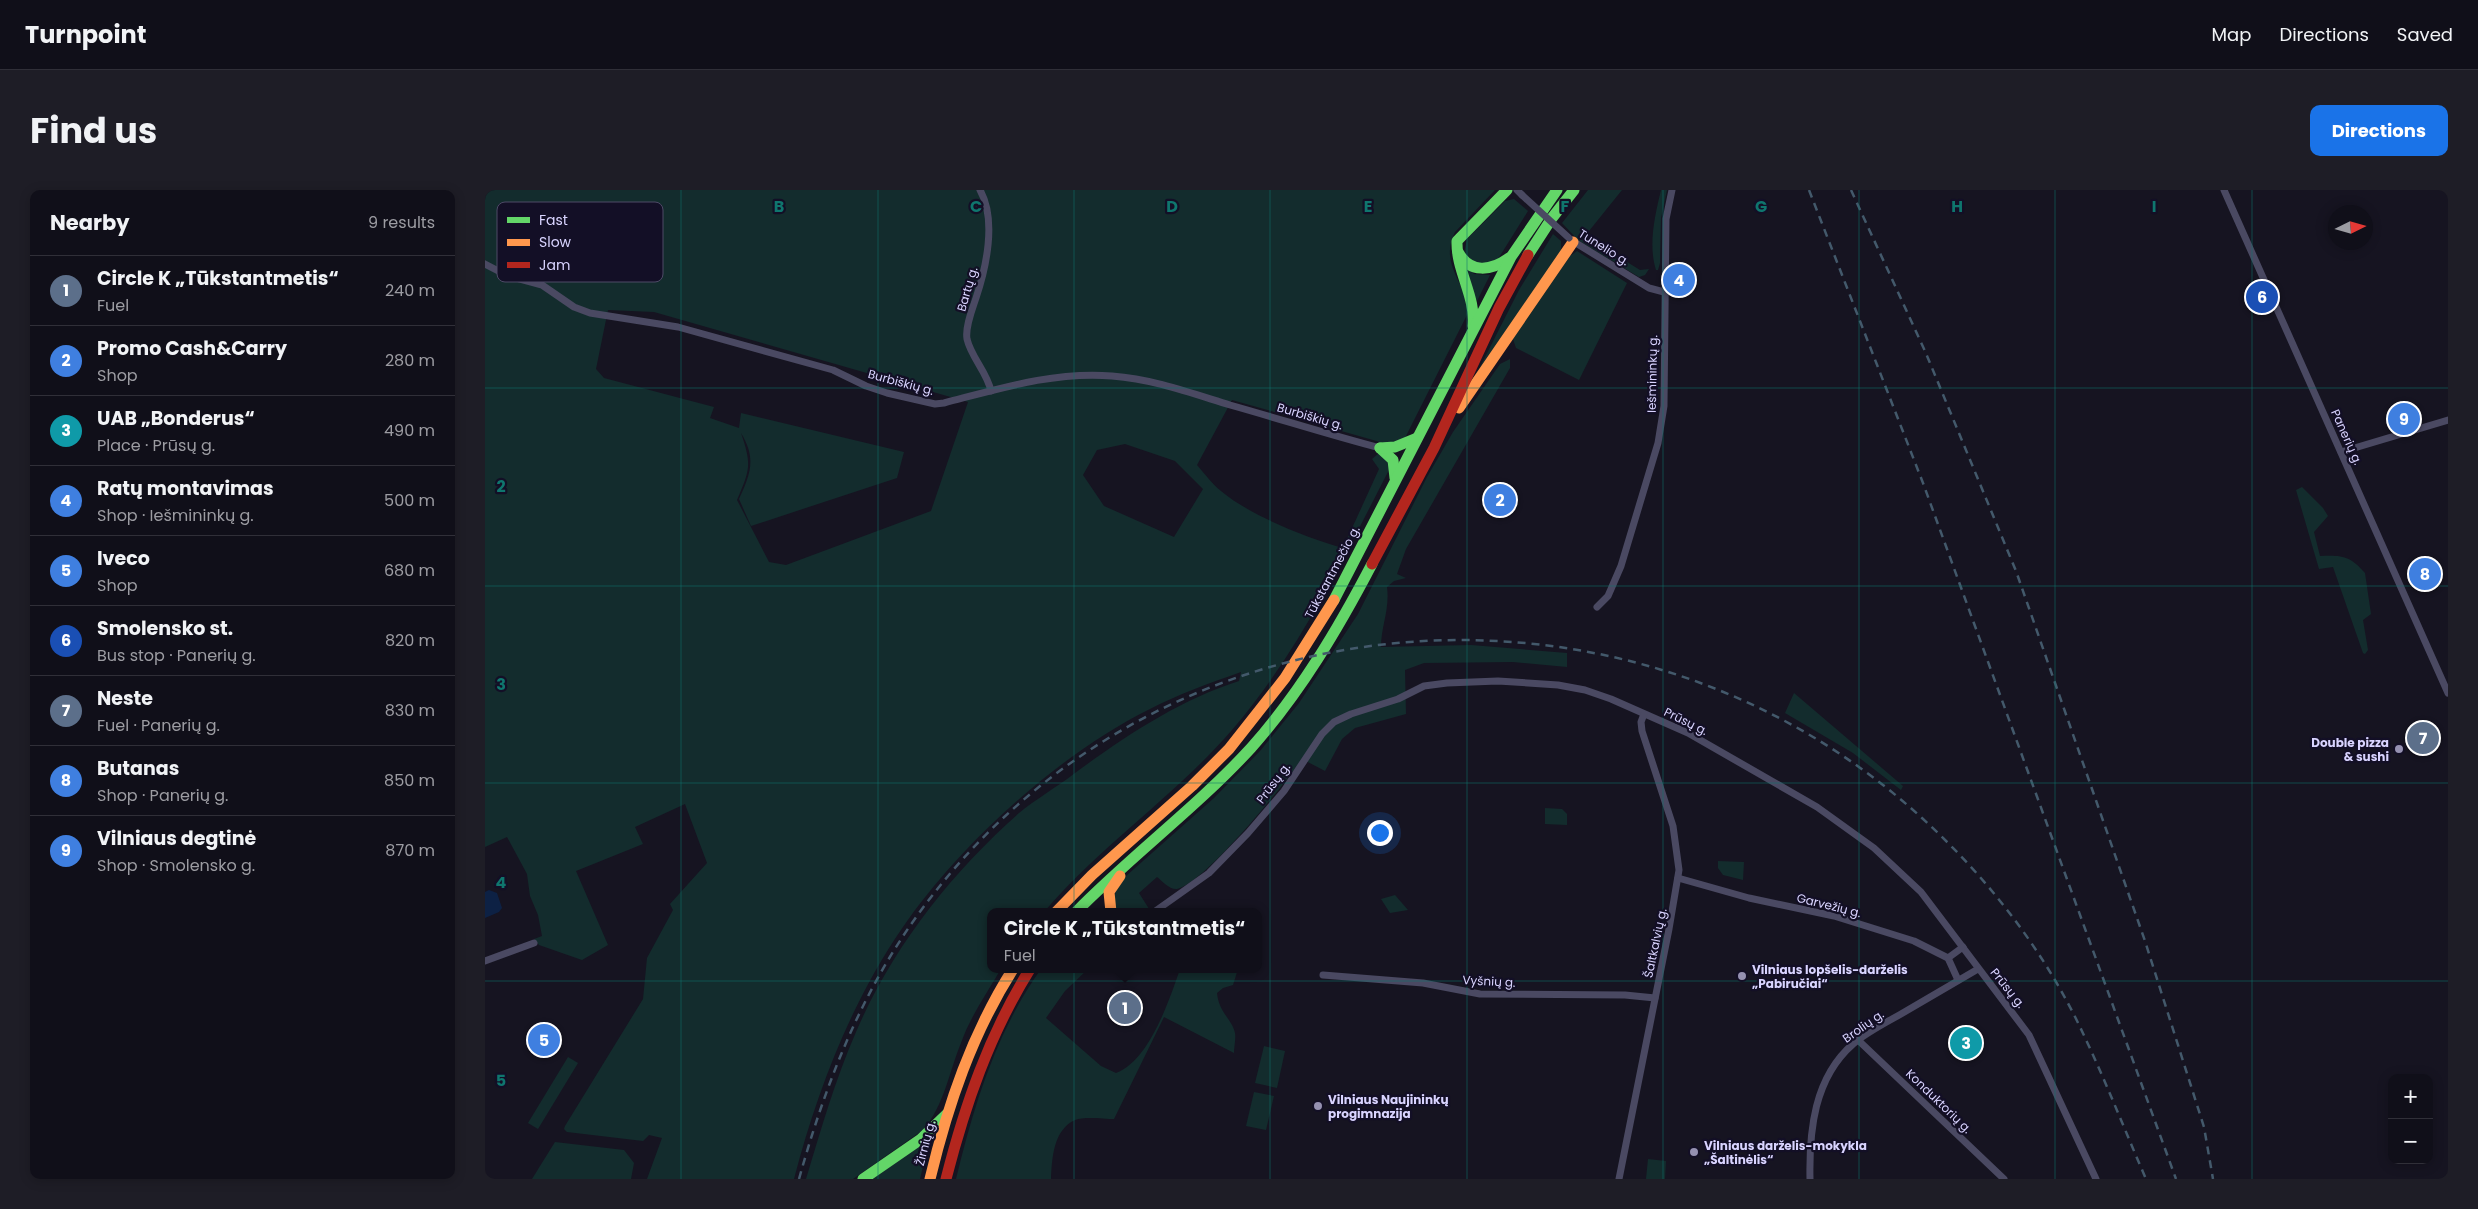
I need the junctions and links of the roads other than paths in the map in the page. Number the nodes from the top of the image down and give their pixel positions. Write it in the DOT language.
graph roads {
  1 [pos="980,190"];
  2 [pos="1507,190"];
  3 [pos="1557,190"];
  4 [pos="1574,190"];
  5 [pos="1672,190"];
  6 [pos="2224,190"];
  7 [pos="1520,193"];
  8 [pos="1571,240"];
  9 [pos="1456,247"];
  10 [pos="1511,257"];
  11 [pos="485,264"];
  12 [pos="497,270"];
  13 [pos="531,282"];
  14 [pos="1664,292"];
  15 [pos="1471,335"];
  16 [pos="991,391"];
  17 [pos="2448,420"];
  18 [pos="1439,436"];
  19 [pos="1417,438"];
  20 [pos="1380,448"];
  21 [pos="2341,452"];
  22 [pos="1395,480"];
  23 [pos="1597,607"];
  24 [pos="2448,693"];
  25 [pos="1644,714"];
  26 [pos="1141,850"];
  27 [pos="1678,878"];
  28 [pos="1061,908"];
  29 [pos="1080,908"];
  30 [pos="1110,908"];
  31 [pos="1160,908"];
  32 [pos="534,943"];
  33 [pos="1963,946"];
  34 [pos="1948,958"];
  35 [pos="485,961"];
  36 [pos="1978,969"];
  37 [pos="1011,973"];
  38 [pos="1029,973"];
  39 [pos="1323,975"];
  40 [pos="1958,980"];
  41 [pos="1655,998"];
  42 [pos="1858,1040"];
  43 [pos="947,1114"];
  44 [pos="863,1179"];
  45 [pos="930,1179"];
  46 [pos="946,1179"];
  47 [pos="1619,1179"];
  48 [pos="1810,1179"];
  49 [pos="2004,1179"];
  50 [pos="2096,1179"];
  1 -- 16 [label="street, Bartų g."];
  2 -- 9 [label="highway"];
  3 -- 10 [label="highway, Tūkstantmečio g."];
  4 -- 18 [label="highway"];
  5 -- 14 [label="street, Iešmininkų g."];
  6 -- 21 [label="street, Panerių g."];
  7 -- 8 [label="street, Tunelio g., bridge"];
  8 -- 14 [label="street, Tunelio g."];
  8 -- 18 [label="highway"];
  9 -- 10 [label="highway"];
  9 -- 15 [label="highway"];
  10 -- 15 [label="highway, Tūkstantmečio g."];
  11 -- 12 [label="street, Burbiškių g."];
  13 -- 16 [label="street, Burbiškių g."];
  14 -- 23 [label="street, Iešmininkų g."];
  15 -- 19 [label="highway, Tūkstantmečio g."];
  16 -- 20 [label="street, Burbiškių g."];
  17 -- 21 [label="street"];
  18 -- 26 [label="highway"];
  19 -- 20 [label="highway"];
  19 -- 22 [label="highway, Tūkstantmečio g."];
  20 -- 22 [label="highway"];
  21 -- 24 [label="street, Panerių g."];
  22 -- 28 [label="highway, Tūkstantmečio g."];
  25 -- 27 [label="street, Šaltkalvių g."];
  25 -- 31 [label="street, Prūsų g."];
  25 -- 33 [label="street, Prūsų g."];
  26 -- 29 [label="highway"];
  26 -- 30 [label="highway"];
  27 -- 34 [label="street, Garvežių g."];
  27 -- 41 [label="street, Šaltkalvių g."];
  32 -- 35 [label="street"];
  33 -- 34 [label="street"];
  33 -- 36 [label="street, Prūsų g."];
  34 -- 40 [label="street"];
  36 -- 40 [label="street, Brolių g."];
  36 -- 50 [label="street, Prūsų g."];
  37 -- 43 [label="highway"];
  38 -- 46 [label="highway"];
  39 -- 41 [label="street, Vyšnių g."];
  40 -- 42 [label="street, Brolių g."];
  41 -- 47 [label="street, Šaltkalvių g."];
  42 -- 48 [label="street, Brolių g."];
  42 -- 49 [label="street, Konduktorių g."];
  43 -- 44 [label="highway"];
  43 -- 45 [label="highway, Žirnių g."];
}
